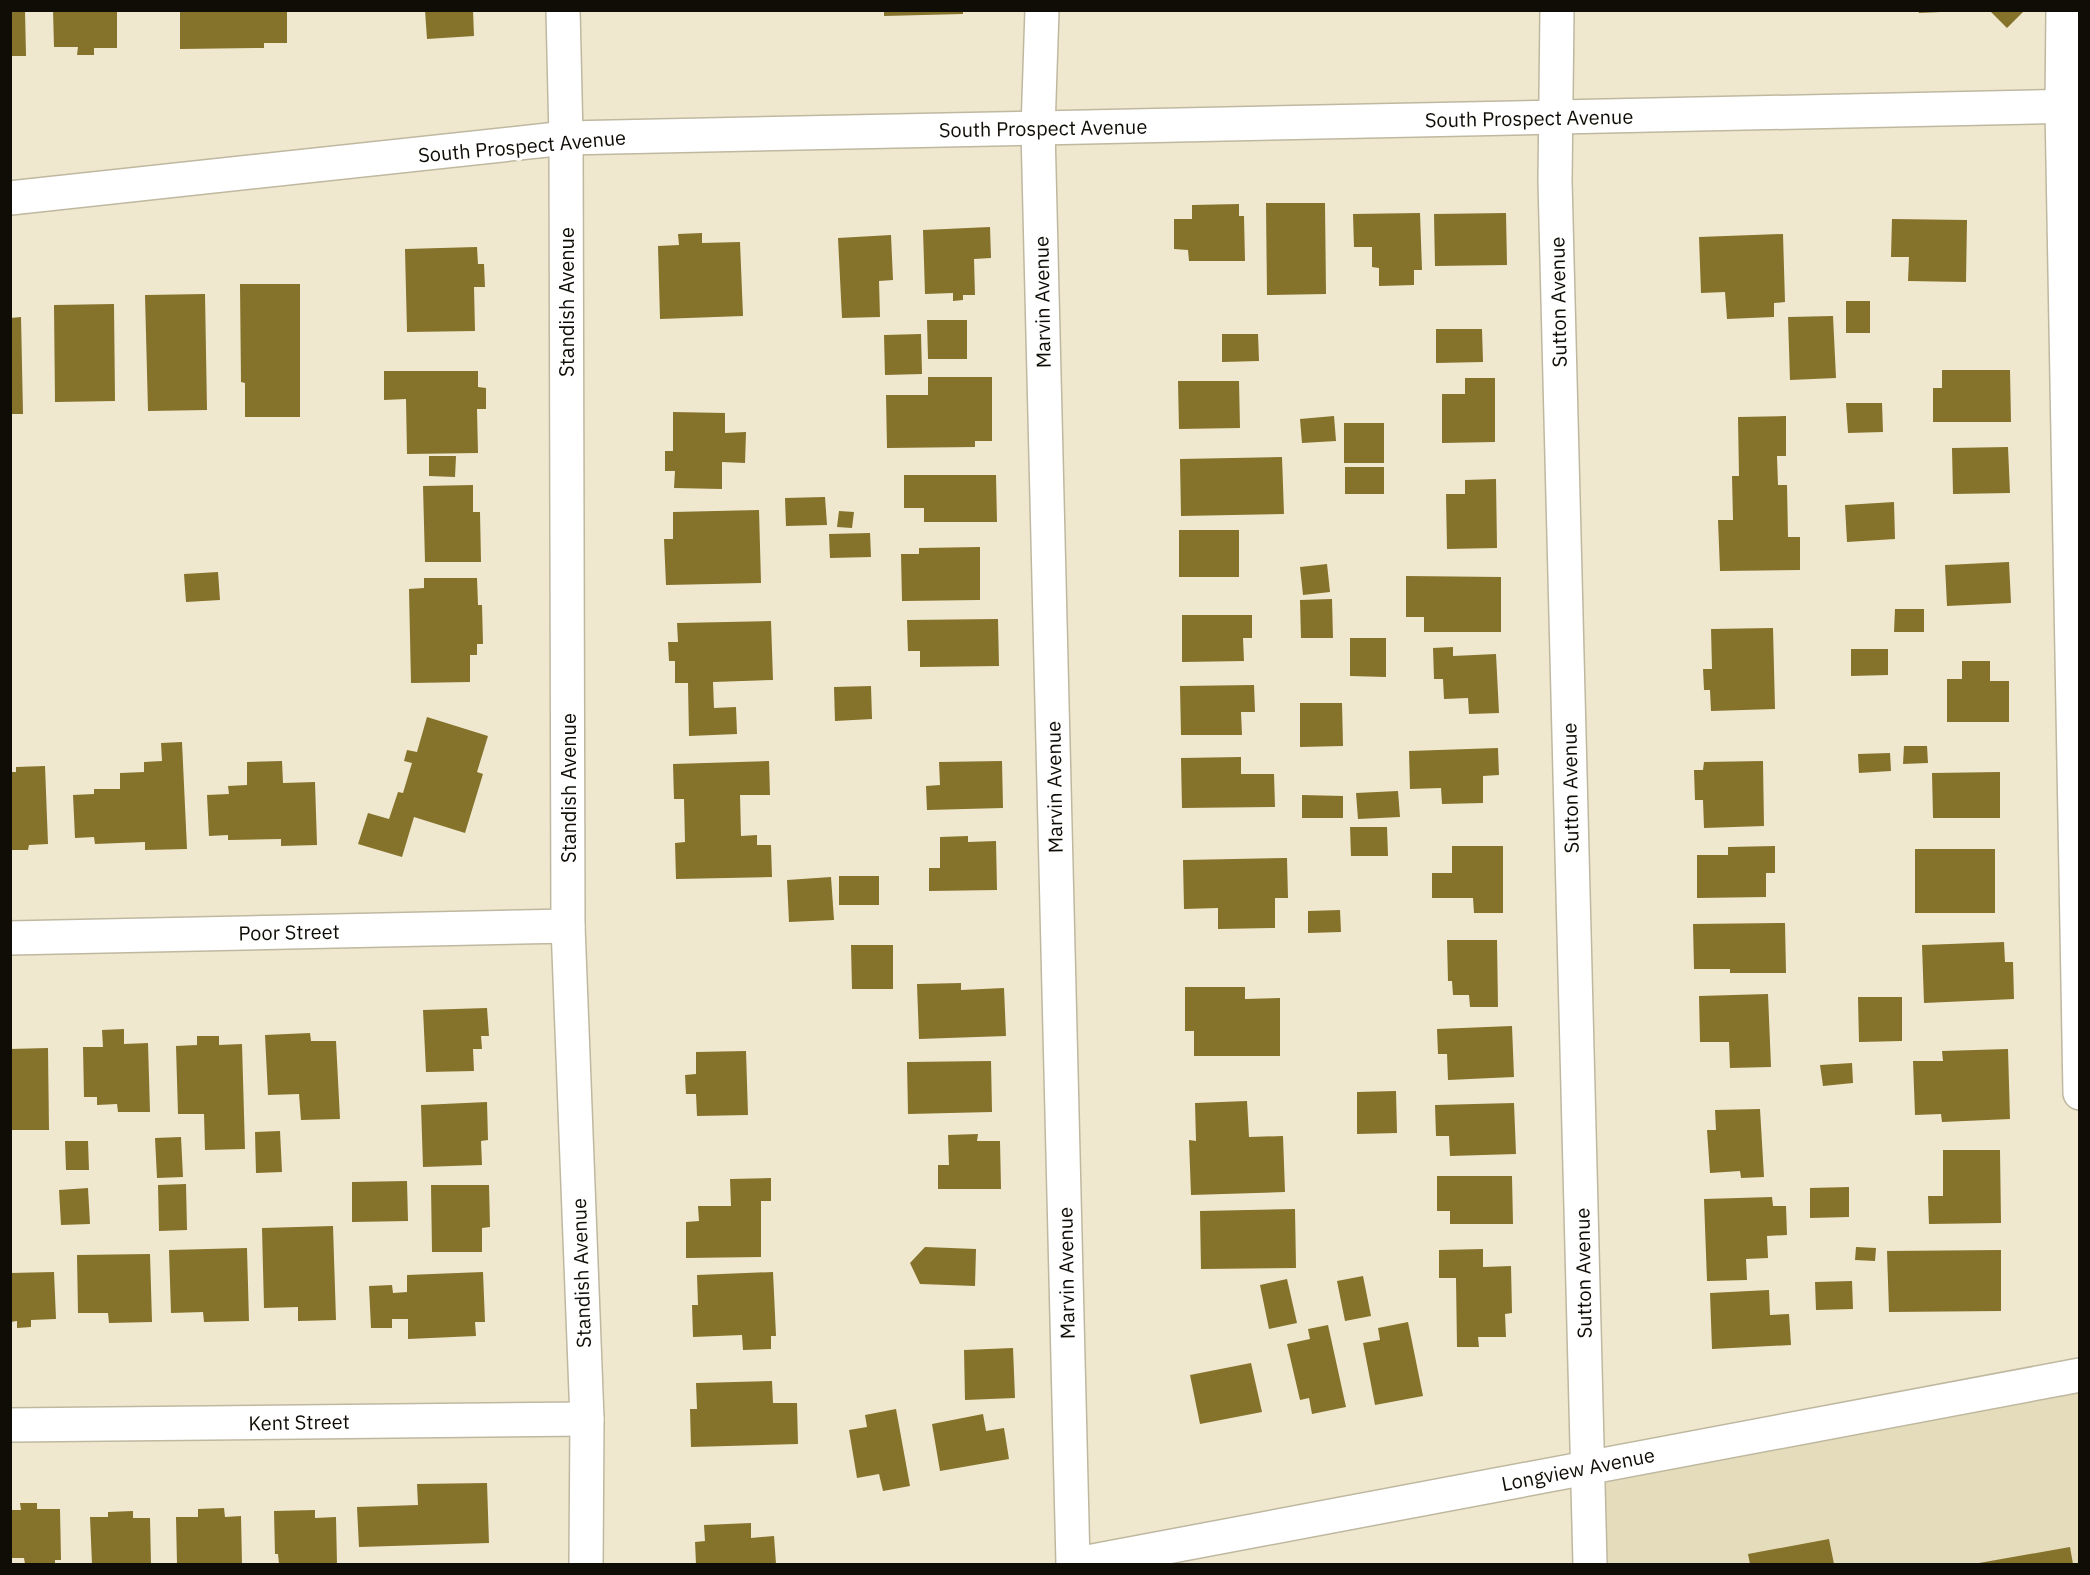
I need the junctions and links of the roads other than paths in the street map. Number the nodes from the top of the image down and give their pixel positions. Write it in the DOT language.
graph roads {
  1 [pos="563,10"];
  2 [pos="1042,10"];
  3 [pos="1557,10"];
  4 [pos="2063,10"];
  5 [pos="2071,107"];
  6 [pos="1556,118"];
  7 [pos="1038,129"];
  8 [pos="566,138"];
  9 [pos="10,198"];
  10 [pos="568,926"];
  11 [pos="10,938"];
  12 [pos="2079,1093"];
  13 [pos="2079,1375"];
  14 [pos="587,1419"];
  15 [pos="10,1425"];
  16 [pos="1587,1468"];
  17 [pos="586,1564"];
  18 [pos="1075,1564"];
  19 [pos="1590,1564"];
  1 -- 8 [label="street, Standish Avenue"];
  2 -- 7 [label="street, Marvin Avenue"];
  3 -- 6 [label="street, Sutton Avenue"];
  4 -- 5 [label="street"];
  5 -- 6 [label="street, South Prospect Avenue"];
  5 -- 12 [label="street"];
  6 -- 7 [label="street, South Prospect Avenue"];
  6 -- 16 [label="street, Sutton Avenue"];
  7 -- 8 [label="street, South Prospect Avenue"];
  7 -- 18 [label="street, Marvin Avenue"];
  8 -- 9 [label="street, South Prospect Avenue"];
  8 -- 10 [label="street, Standish Avenue"];
  10 -- 11 [label="street, Poor Street"];
  10 -- 14 [label="street, Standish Avenue"];
  13 -- 16 [label="street, Longview Avenue"];
  14 -- 15 [label="street, Kent Street"];
  14 -- 17 [label="street, Standish Avenue"];
  16 -- 18 [label="street, Longview Avenue"];
  16 -- 19 [label="street, Sutton Avenue"];
}
